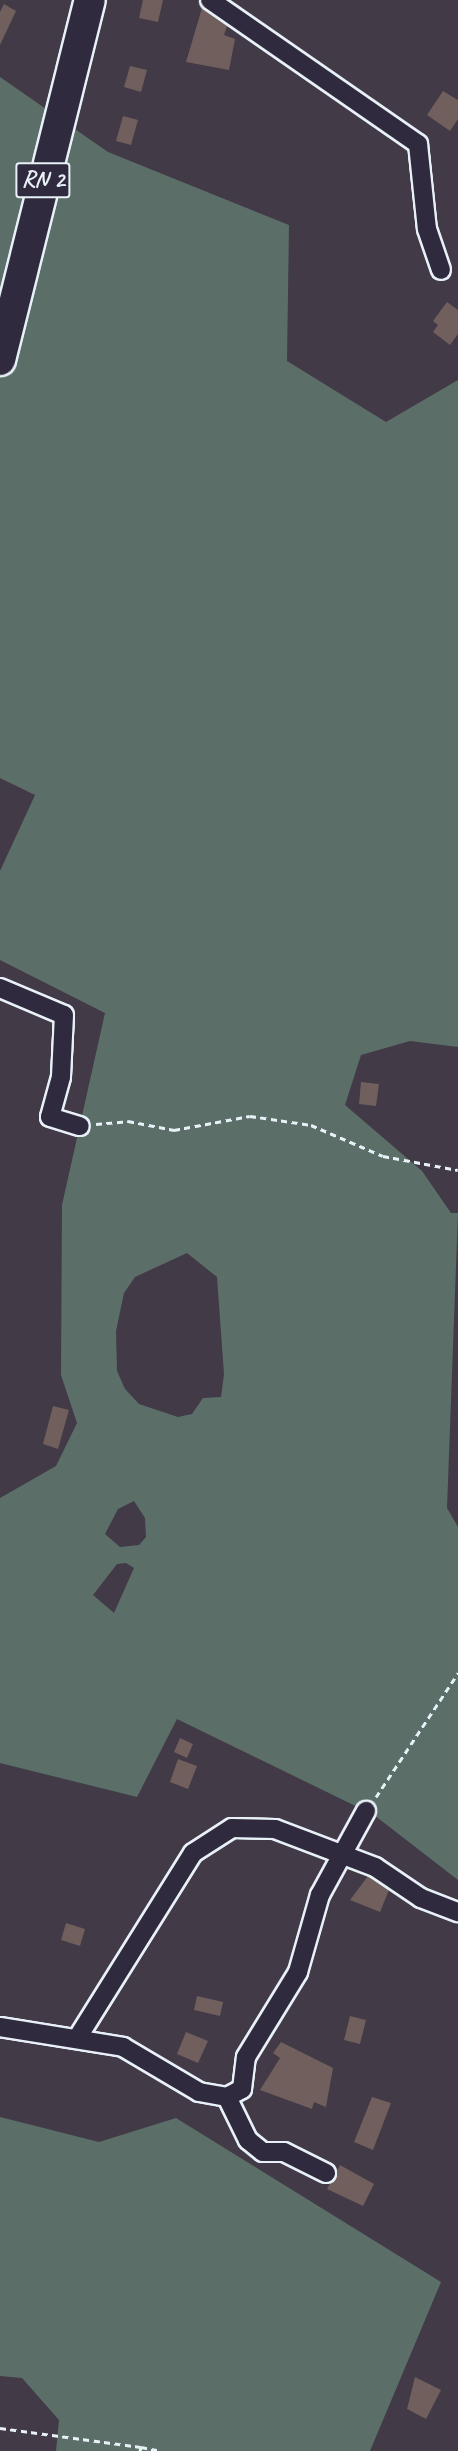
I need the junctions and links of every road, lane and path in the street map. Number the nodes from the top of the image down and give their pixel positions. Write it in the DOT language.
graph roads {
  1 [pos="90,0"];
  2 [pos="210,0"];
  3 [pos="441,270"];
  4 [pos="0,360"];
  5 [pos="0,988"];
  6 [pos="80,1126"];
  7 [pos="458,1170"];
  8 [pos="458,1673"];
  9 [pos="366,1811"];
  10 [pos="339,1854"];
  11 [pos="458,1912"];
  12 [pos="0,2027"];
  13 [pos="78,2037"];
  14 [pos="227,2097"];
  15 [pos="326,2173"];
  16 [pos="0,2428"];
  17 [pos="140,2449"];
  18 [pos="162,2451"];
  1 -- 4 [label="main road, RN 2"];
  2 -- 3 [label="street"];
  5 -- 6 [label="street"];
  6 -- 7 [label="path"];
  8 -- 9 [label="path"];
  9 -- 10 [label="street"];
  10 -- 11 [label="street"];
  10 -- 13 [label="street"];
  10 -- 14 [label="street"];
  12 -- 13 [label="street"];
  13 -- 14 [label="street"];
  14 -- 15 [label="street"];
  16 -- 17 [label="path"];
  17 -- 18 [label="path"];
}
